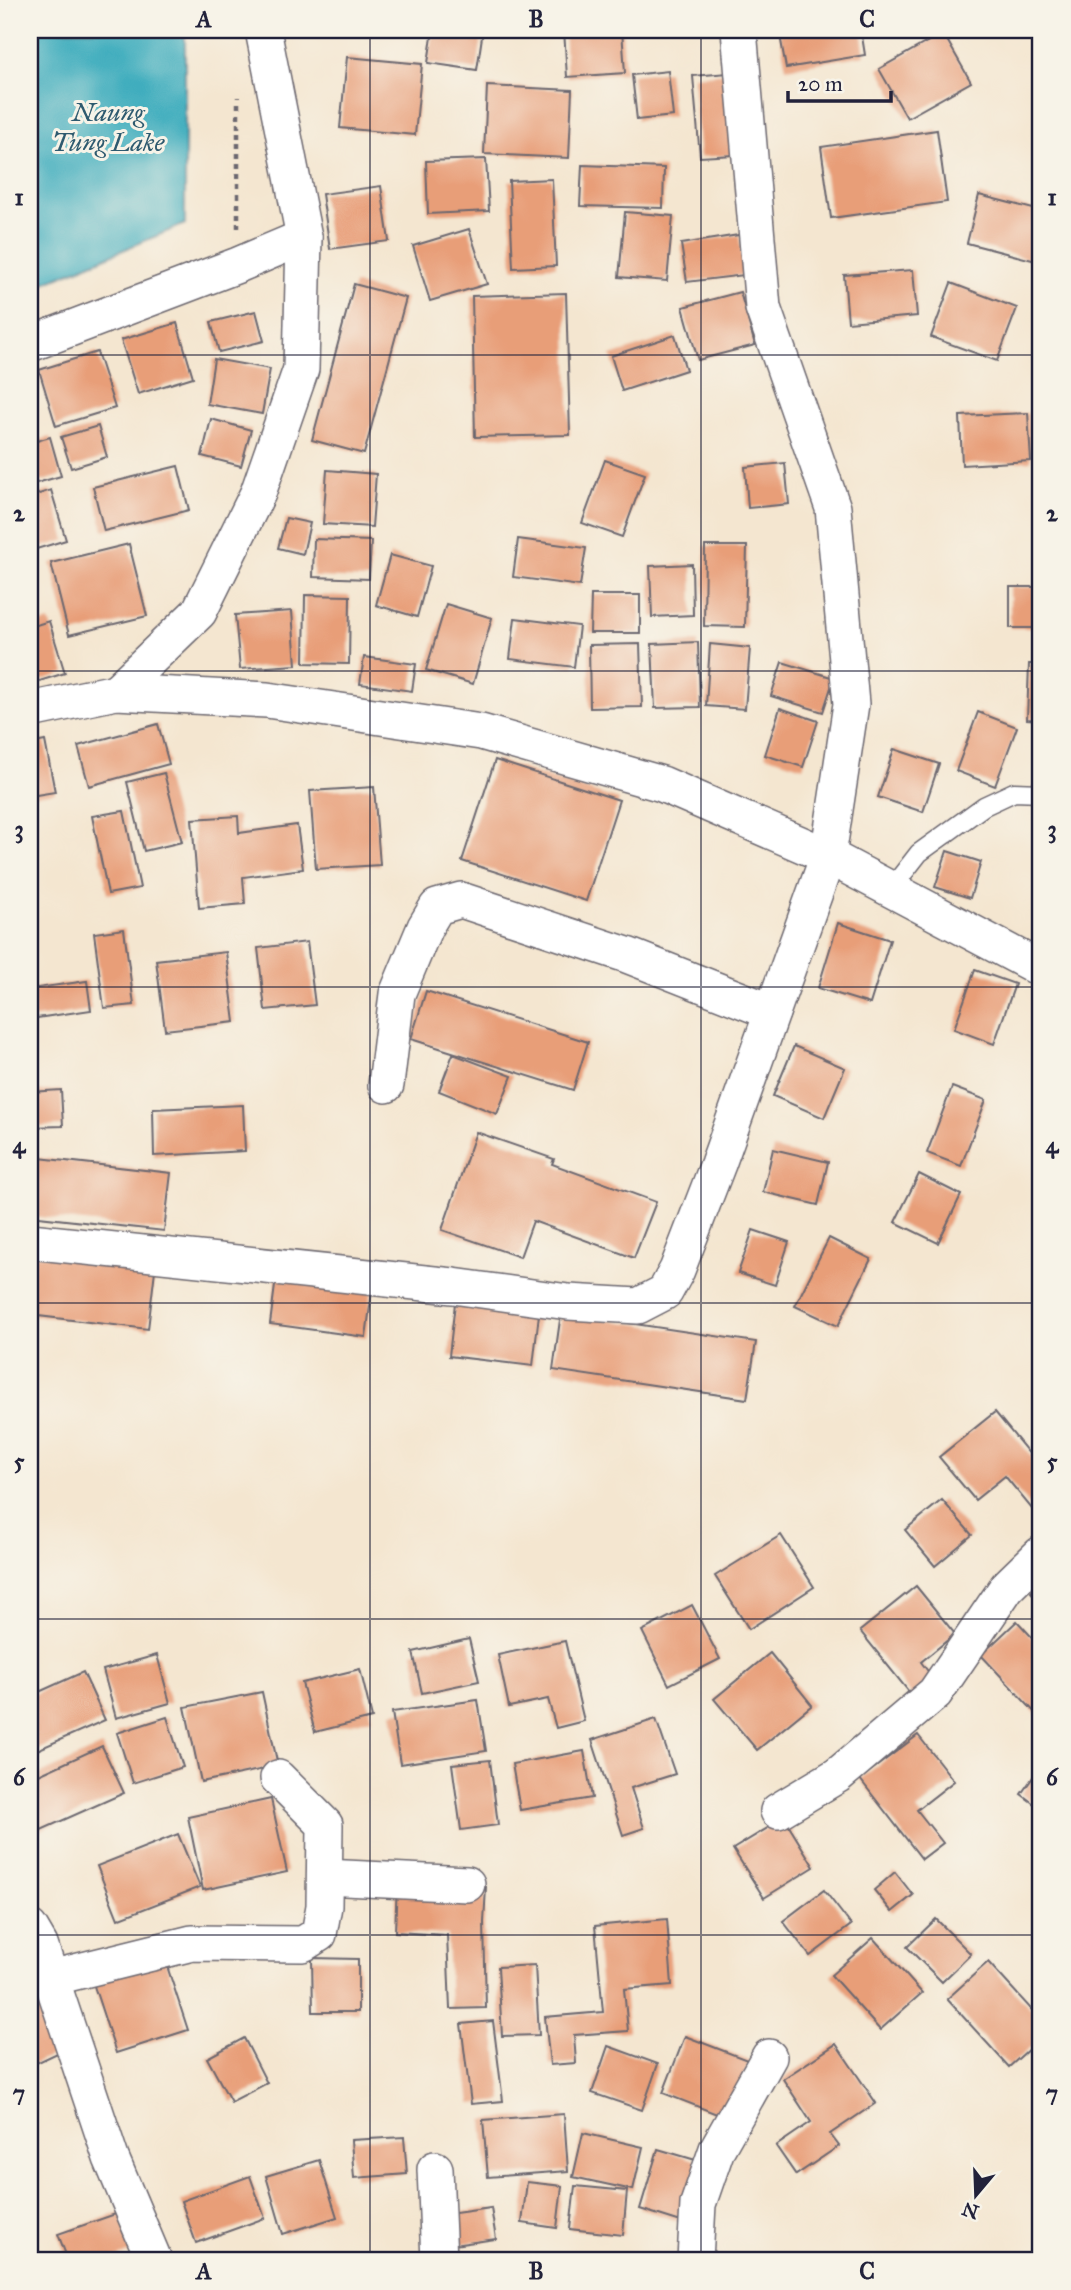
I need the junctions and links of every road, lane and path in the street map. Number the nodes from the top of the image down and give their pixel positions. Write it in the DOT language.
graph roads {
  1 [pos="262,30"];
  2 [pos="739,30"];
  3 [pos="239,85"];
  4 [pos="304,237"];
  5 [pos="238,265"];
  6 [pos="30,344"];
  7 [pos="116,692"];
  8 [pos="30,710"];
  9 [pos="1041,793"];
  10 [pos="828,856"];
  11 [pos="891,889"];
  12 [pos="1041,970"];
  13 [pos="772,1012"];
  14 [pos="386,1085"];
  15 [pos="30,1241"];
  16 [pos="1041,1554"];
  17 [pos="278,1778"];
  18 [pos="778,1811"];
  19 [pos="325,1877"];
  20 [pos="467,1884"];
  21 [pos="33,1940"];
  22 [pos="51,1978"];
  23 [pos="769,2057"];
  24 [pos="435,2169"];
  25 [pos="154,2260"];
  26 [pos="439,2260"];
  27 [pos="695,2260"];
  1 -- 4 [label="street"];
  2 -- 10 [label="street"];
  3 -- 5 [label="path"];
  4 -- 5 [label="street"];
  4 -- 7 [label="street"];
  5 -- 6 [label="street"];
  7 -- 8 [label="street"];
  7 -- 10 [label="street"];
  9 -- 11 [label="lane"];
  10 -- 11 [label="street"];
  10 -- 13 [label="street"];
  11 -- 12 [label="street"];
  13 -- 14 [label="street"];
  13 -- 15 [label="street"];
  16 -- 18 [label="street"];
  17 -- 19 [label="street"];
  19 -- 20 [label="street"];
  19 -- 22 [label="street"];
  21 -- 22 [label="street"];
  22 -- 25 [label="street"];
  23 -- 27 [label="street"];
  24 -- 26 [label="street"];
}
